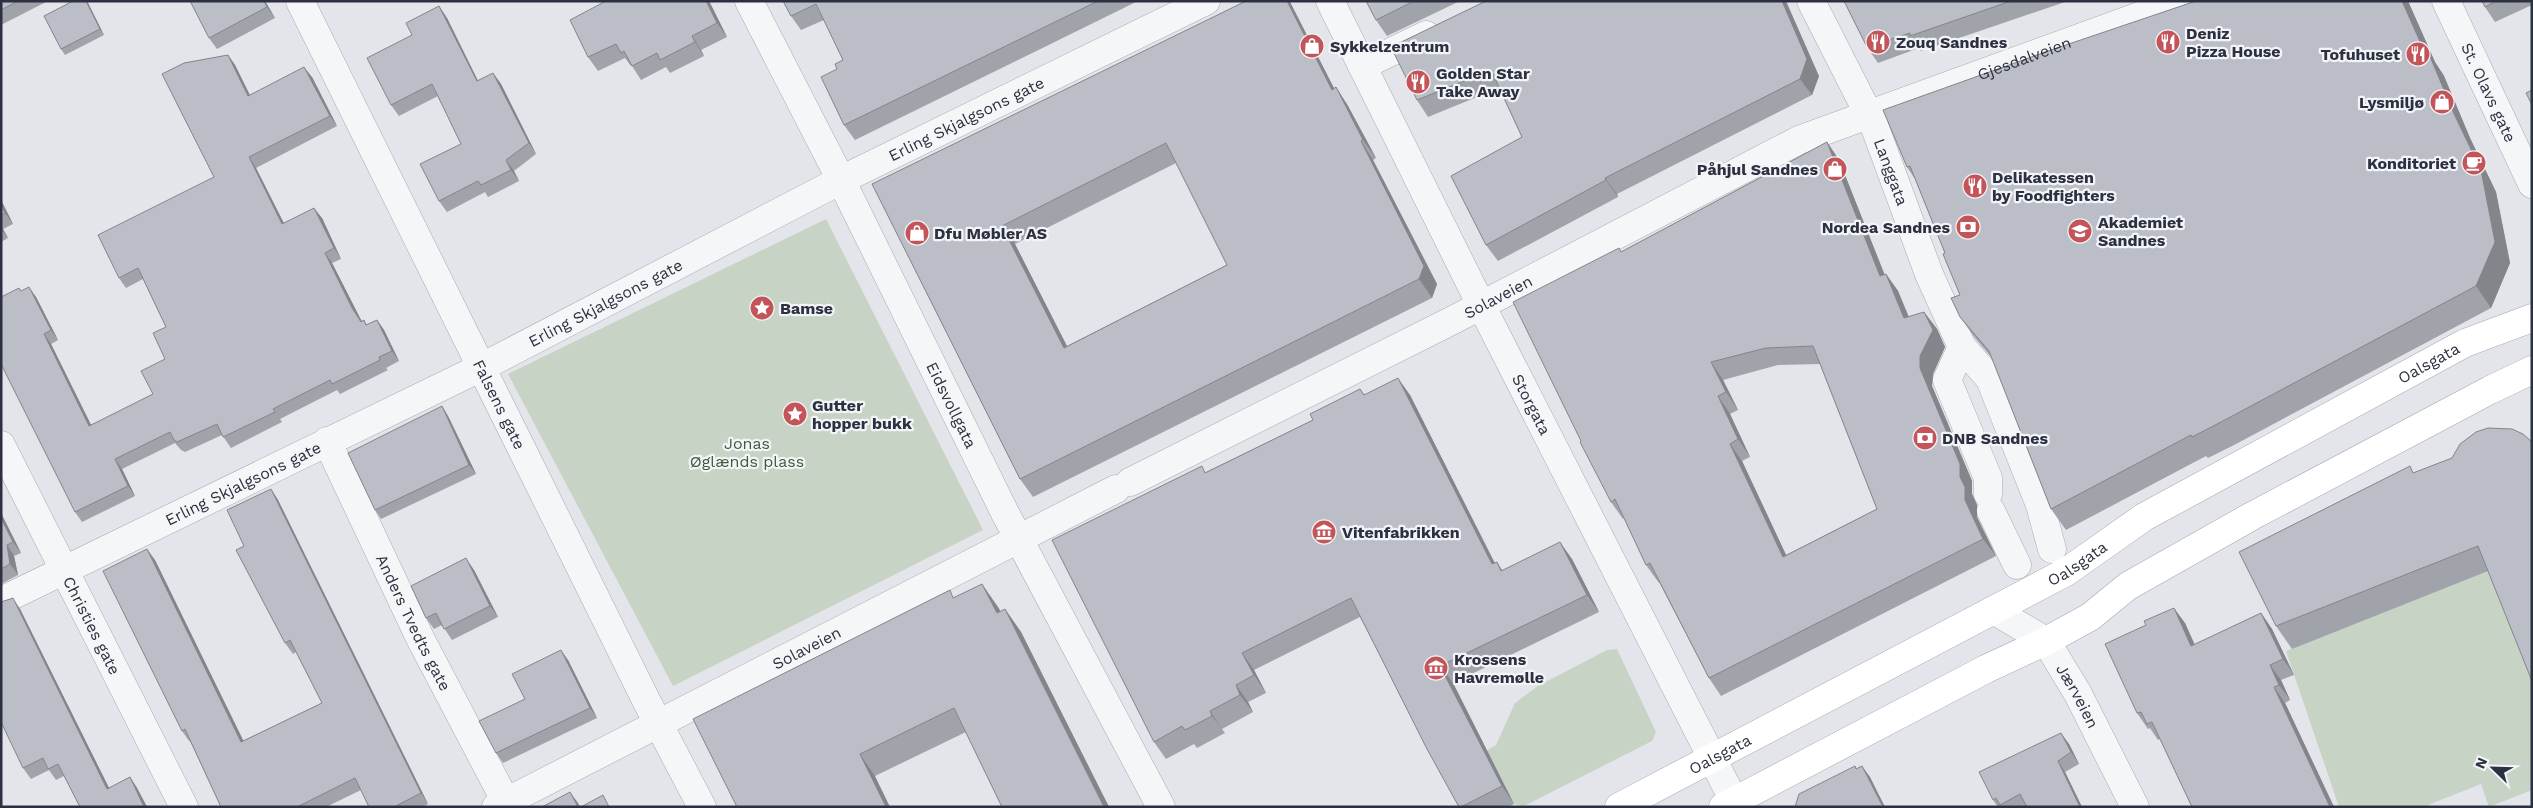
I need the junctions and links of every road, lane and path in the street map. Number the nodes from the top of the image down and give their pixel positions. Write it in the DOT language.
graph roads {
  1 [pos="300,1"];
  2 [pos="749,1"];
  3 [pos="1206,1"];
  4 [pos="1330,1"];
  5 [pos="1811,1"];
  6 [pos="2181,1"];
  7 [pos="2446,1"];
  8 [pos="1446,26"];
  9 [pos="1362,66"];
  10 [pos="1869,114"];
  11 [pos="841,180"];
  12 [pos="2532,184"];
  13 [pos="1481,305"];
  14 [pos="2532,318"];
  15 [pos="1962,347"];
  16 [pos="482,367"];
  17 [pos="2532,370"];
  18 [pos="327,441"];
  19 [pos="1,445"];
  20 [pos="2027,475"];
  21 [pos="1992,494"];
  22 [pos="1019,539"];
  23 [pos="2052,549"];
  24 [pos="2017,565"];
  25 [pos="63,570"];
  26 [pos="1,601"];
  27 [pos="1993,610"];
  28 [pos="2046,641"];
  29 [pos="657,722"];
  30 [pos="1712,760"];
  31 [pos="501,804"];
  32 [pos="1731,805"];
  33 [pos="184,807"];
  34 [pos="702,807"];
  35 [pos="1161,807"];
  36 [pos="1619,807"];
  37 [pos="2135,807"];
  1 -- 16 [label="street, Falsens gate"];
  2 -- 11 [label="street, Eidsvollgata"];
  3 -- 11 [label="street, Erling Skjalgsons gate"];
  4 -- 9 [label="street, Storgata"];
  5 -- 10 [label="street, Langgata"];
  6 -- 10 [label="street, Gjesdalveien"];
  7 -- 12 [label="street, St. Olavs gate"];
  8 -- 9 [label="street"];
  9 -- 13 [label="street, Storgata"];
  10 -- 13 [label="street, Solaveien"];
  10 -- 15 [label="street, Langgata"];
  11 -- 16 [label="street, Erling Skjalgsons gate"];
  11 -- 22 [label="street, Eidsvollgata"];
  13 -- 22 [label="street, Solaveien"];
  13 -- 30 [label="street, Storgata"];
  14 -- 27 [label="main road, Oalsgata"];
  15 -- 20 [label="street, Langgata"];
  15 -- 21 [label="street"];
  16 -- 18 [label="street, Erling Skjalgsons gate"];
  16 -- 29 [label="street, Falsens gate"];
  17 -- 28 [label="main road"];
  18 -- 25 [label="street, Erling Skjalgsons gate"];
  18 -- 31 [label="street, Anders Tvedts gate"];
  19 -- 25 [label="street, Christies gate"];
  20 -- 21 [label="street"];
  20 -- 23 [label="street, Langgata"];
  21 -- 24 [label="street"];
  22 -- 29 [label="street, Solaveien"];
  22 -- 35 [label="street, Eidsvollgata"];
  25 -- 26 [label="street, Erling Skjalgsons gate"];
  25 -- 33 [label="street, Christies gate"];
  27 -- 28 [label="street, Jærveien"];
  27 -- 30 [label="main road, Oalsgata"];
  28 -- 32 [label="main road"];
  28 -- 37 [label="street, Jærveien"];
  29 -- 31 [label="street, Solaveien"];
  29 -- 34 [label="street, Falsens gate"];
  30 -- 32 [label="street, Storgata"];
  30 -- 36 [label="main road, Oalsgata"];
}
